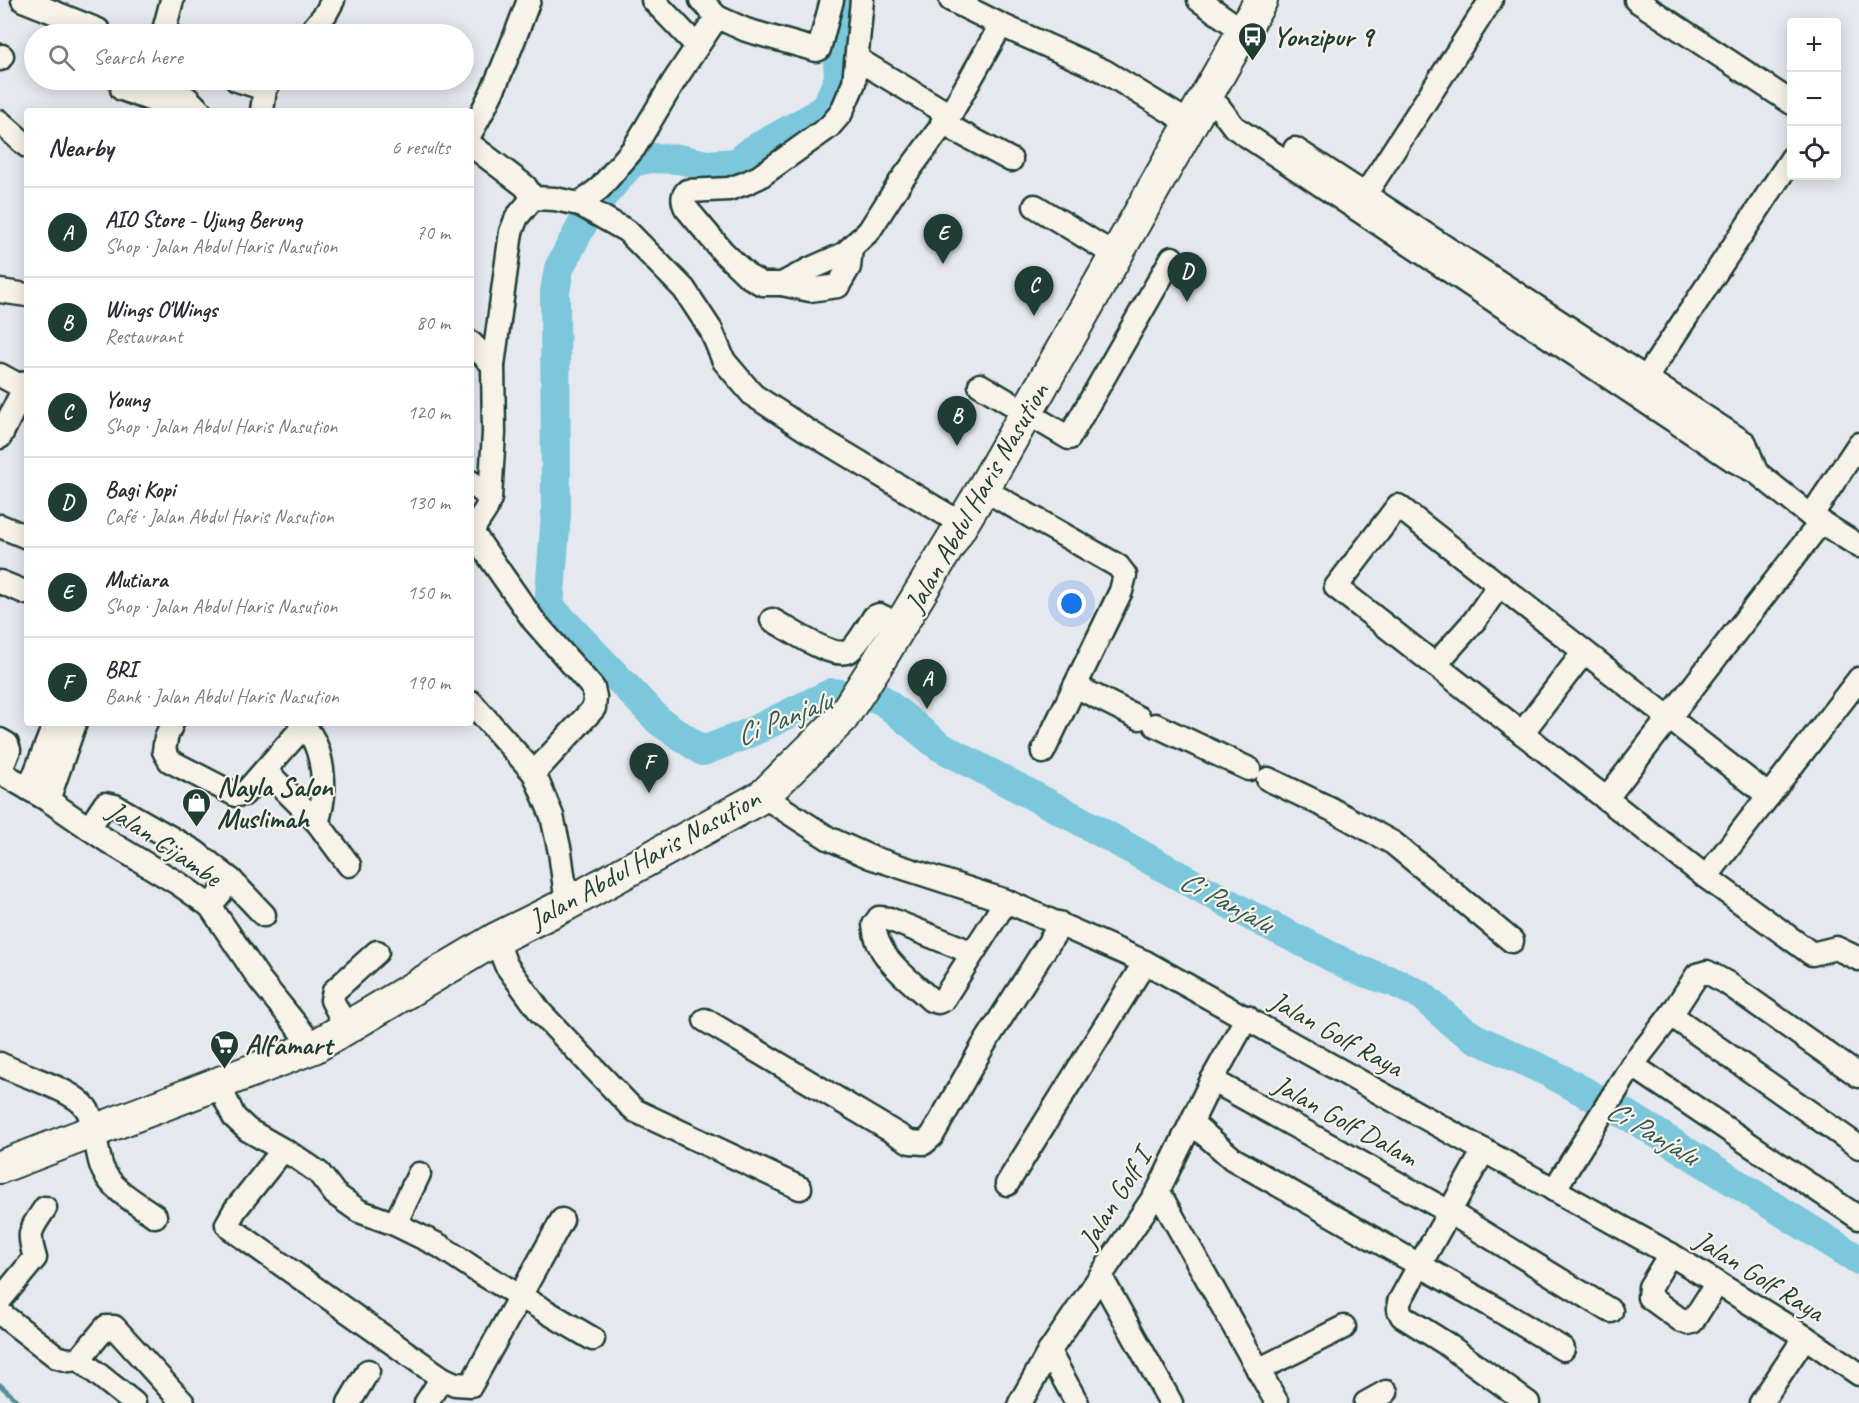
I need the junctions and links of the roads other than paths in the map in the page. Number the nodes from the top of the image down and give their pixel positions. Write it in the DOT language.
graph roads {
  1 [pos="23,0"];
  2 [pos="172,0"];
  3 [pos="333,0"];
  4 [pos="529,0"];
  5 [pos="653,0"];
  6 [pos="701,0"];
  7 [pos="832,0"];
  8 [pos="862,0"];
  9 [pos="951,0"];
  10 [pos="1199,0"];
  11 [pos="1261,0"];
  12 [pos="1491,0"];
  13 [pos="1636,0"];
  14 [pos="717,17"];
  15 [pos="83,24"];
  16 [pos="166,24"];
  17 [pos="317,24"];
  18 [pos="1001,25"];
  19 [pos="1243,31"];
  20 [pos="697,46"];
  21 [pos="857,59"];
  22 [pos="125,90"];
  23 [pos="174,90"];
  24 [pos="267,90"];
  25 [pos="1787,100"];
  26 [pos="174,108"];
  27 [pos="197,108"];
  28 [pos="263,108"];
  29 [pos="1205,110"];
  30 [pos="946,119"];
  31 [pos="0,122"];
  32 [pos="474,127"];
  33 [pos="24,143"];
  34 [pos="474,147"];
  35 [pos="1011,160"];
  36 [pos="1787,164"];
  37 [pos="533,198"];
  38 [pos="1360,201"];
  39 [pos="1035,206"];
  40 [pos="587,208"];
  41 [pos="1115,255"];
  42 [pos="1172,258"];
  43 [pos="0,291"];
  44 [pos="24,295"];
  45 [pos="474,346"];
  46 [pos="493,365"];
  47 [pos="0,375"];
  48 [pos="24,384"];
  49 [pos="980,385"];
  50 [pos="1641,386"];
  51 [pos="24,389"];
  52 [pos="1026,413"];
  53 [pos="0,437"];
  54 [pos="1859,444"];
  55 [pos="474,485"];
  56 [pos="983,489"];
  57 [pos="490,498"];
  58 [pos="1816,519"];
  59 [pos="962,524"];
  60 [pos="0,526"];
  61 [pos="474,527"];
  62 [pos="24,536"];
  63 [pos="474,536"];
  64 [pos="1859,546"];
  65 [pos="1499,585"];
  66 [pos="1,586"];
  67 [pos="24,592"];
  68 [pos="772,620"];
  69 [pos="900,626"];
  70 [pos="1584,652"];
  71 [pos="1435,665"];
  72 [pos="1859,679"];
  73 [pos="1075,686"];
  74 [pos="474,705"];
  75 [pos="1669,718"];
  76 [pos="54,726"];
  77 [pos="73,726"];
  78 [pos="171,726"];
  79 [pos="301,726"];
  80 [pos="303,726"];
  81 [pos="1522,733"];
  82 [pos="0,740"];
  83 [pos="1043,752"];
  84 [pos="265,770"];
  85 [pos="0,772"];
  86 [pos="534,773"];
  87 [pos="38,794"];
  88 [pos="763,796"];
  89 [pos="1768,796"];
  90 [pos="1606,799"];
  91 [pos="317,822"];
  92 [pos="89,828"];
  93 [pos="349,866"];
  94 [pos="1706,877"];
  95 [pos="231,880"];
  96 [pos="1006,901"];
  97 [pos="567,904"];
  98 [pos="210,906"];
  99 [pos="264,915"];
  100 [pos="1059,923"];
  101 [pos="496,939"];
  102 [pos="1512,941"];
  103 [pos="377,952"];
  104 [pos="973,952"];
  105 [pos="1859,959"];
  106 [pos="1145,962"];
  107 [pos="1671,1015"];
  108 [pos="1247,1017"];
  109 [pos="705,1020"];
  110 [pos="346,1029"];
  111 [pos="314,1047"];
  112 [pos="0,1064"];
  113 [pos="1632,1065"];
  114 [pos="1859,1076"];
  115 [pos="1212,1080"];
  116 [pos="219,1085"];
  117 [pos="1192,1123"];
  118 [pos="93,1131"];
  119 [pos="1859,1147"];
  120 [pos="283,1150"];
  121 [pos="1484,1150"];
  122 [pos="0,1167"];
  123 [pos="418,1174"];
  124 [pos="1006,1184"];
  125 [pos="800,1188"];
  126 [pos="1554,1190"];
  127 [pos="1158,1191"];
  128 [pos="45,1208"];
  129 [pos="1450,1213"];
  130 [pos="155,1216"];
  131 [pos="1859,1218"];
  132 [pos="562,1220"];
  133 [pos="395,1224"];
  134 [pos="1670,1254"];
  135 [pos="1419,1265"];
  136 [pos="1101,1277"];
  137 [pos="1717,1283"];
  138 [pos="520,1297"];
  139 [pos="0,1300"];
  140 [pos="1611,1311"];
  141 [pos="0,1313"];
  142 [pos="1344,1327"];
  143 [pos="1805,1337"];
  144 [pos="593,1339"];
  145 [pos="1563,1349"];
  146 [pos="1049,1352"];
  147 [pos="80,1359"];
  148 [pos="1258,1370"];
  149 [pos="368,1371"];
  150 [pos="1859,1374"];
  151 [pos="441,1378"];
  152 [pos="1386,1392"];
  153 [pos="134,1403"];
  154 [pos="183,1403"];
  155 [pos="349,1403"];
  156 [pos="426,1403"];
  157 [pos="1020,1403"];
  158 [pos="1077,1403"];
  159 [pos="1171,1403"];
  160 [pos="1277,1403"];
  161 [pos="1366,1403"];
  162 [pos="1528,1403"];
  163 [pos="1761,1403"];
  1 -- 15 [label="street"];
  2 -- 16 [label="street"];
  3 -- 17 [label="street"];
  4 -- 32 [label="street"];
  5 -- 20 [label="street"];
  6 -- 14 [label="street"];
  7 -- 14 [label="street"];
  8 -- 21 [label="street"];
  9 -- 18 [label="street"];
  10 -- 19 [label="street"];
  11 -- 19 [label="highway, Jalan Abdul Haris Nasution"];
  12 -- 38 [label="street"];
  13 -- 25 [label="street"];
  14 -- 20 [label="street"];
  18 -- 29 [label="street"];
  18 -- 30 [label="street"];
  19 -- 29 [label="highway, Jalan Abdul Haris Nasution"];
  20 -- 40 [label="street"];
  21 -- 30 [label="street"];
  21 -- 30 [label="street"];
  22 -- 26 [label="street"];
  23 -- 27 [label="street"];
  24 -- 28 [label="street"];
  29 -- 38 [label="street"];
  29 -- 41 [label="highway, Jalan Abdul Haris Nasution"];
  30 -- 35 [label="street"];
  31 -- 33 [label="street"];
  34 -- 37 [label="street"];
  36 -- 50 [label="street"];
  37 -- 40 [label="street"];
  37 -- 46 [label="street"];
  38 -- 50 [label="street"];
  39 -- 41 [label="street"];
  40 -- 59 [label="street"];
  41 -- 52 [label="highway, Jalan Abdul Haris Nasution"];
  42 -- 52 [label="street"];
  43 -- 44 [label="street"];
  45 -- 46 [label="street"];
  46 -- 57 [label="street"];
  47 -- 48 [label="street"];
  49 -- 52 [label="street"];
  50 -- 58 [label="street"];
  51 -- 53 [label="street"];
  52 -- 56 [label="highway, Jalan Abdul Haris Nasution"];
  54 -- 58 [label="street"];
  55 -- 57 [label="street"];
  56 -- 59 [label="highway, Jalan Abdul Haris Nasution"];
  56 -- 73 [label="street"];
  57 -- 61 [label="street"];
  58 -- 64 [label="street"];
  58 -- 75 [label="street"];
  59 -- 69 [label="highway, Jalan Abdul Haris Nasution"];
  60 -- 62 [label="street"];
  63 -- 86 [label="street"];
  65 -- 70 [label="street"];
  65 -- 71 [label="street"];
  65 -- 71 [label="street"];
  66 -- 67 [label="street"];
  68 -- 69 [label="street"];
  69 -- 88 [label="highway, Jalan Abdul Haris Nasution"];
  70 -- 75 [label="street"];
  70 -- 81 [label="street"];
  71 -- 81 [label="street"];
  72 -- 89 [label="street"];
  73 -- 83 [label="street"];
  73 -- 102 [label="street"];
  74 -- 86 [label="street"];
  75 -- 89 [label="street"];
  75 -- 90 [label="street"];
  76 -- 87 [label="street"];
  77 -- 87 [label="street"];
  78 -- 84 [label="street"];
  79 -- 84 [label="street"];
  80 -- 91 [label="street"];
  81 -- 90 [label="street"];
  82 -- 85 [label="street"];
  84 -- 91 [label="street"];
  85 -- 87 [label="street, Jalan Cijambe"];
  86 -- 97 [label="street"];
  87 -- 92 [label="street, Jalan Cijambe"];
  88 -- 96 [label="street, Jalan Golf Raya"];
  88 -- 97 [label="highway, Jalan Abdul Haris Nasution"];
  89 -- 94 [label="street"];
  90 -- 94 [label="street"];
  91 -- 93 [label="street"];
  92 -- 95 [label="street"];
  92 -- 98 [label="street, Jalan Cijambe"];
  94 -- 105 [label="street"];
  95 -- 98 [label="street"];
  95 -- 99 [label="street"];
  96 -- 100 [label="street, Jalan Golf Raya"];
  96 -- 104 [label="street"];
  97 -- 101 [label="highway, Jalan Abdul Haris Nasution"];
  98 -- 111 [label="street, Jalan Cijambe"];
  100 -- 106 [label="street, Jalan Golf Raya"];
  100 -- 109 [label="street"];
  101 -- 110 [label="highway, Jalan Abdul Haris Nasution"];
  101 -- 125 [label="street"];
  103 -- 110 [label="street"];
  106 -- 108 [label="street, Jalan Golf Raya"];
  106 -- 124 [label="street"];
  107 -- 113 [label="street"];
  107 -- 114 [label="street"];
  107 -- 119 [label="street"];
  108 -- 115 [label="street, Jalan Golf I"];
  108 -- 121 [label="street, Jalan Golf Raya"];
  110 -- 111 [label="highway, Jalan Abdul Haris Nasution"];
  111 -- 116 [label="highway, Jalan Abdul Haris Nasution"];
  112 -- 118 [label="street"];
  113 -- 126 [label="street"];
  113 -- 131 [label="street"];
  115 -- 117 [label="street, Jalan Golf I"];
  115 -- 129 [label="street, Jalan Golf Dalam"];
  116 -- 118 [label="highway, Jalan Abdul Haris Nasution"];
  116 -- 120 [label="street"];
  117 -- 127 [label="street, Jalan Golf I"];
  117 -- 135 [label="street"];
  118 -- 122 [label="highway, Jalan Abdul Haris Nasution"];
  118 -- 130 [label="street"];
  120 -- 133 [label="street"];
  120 -- 151 [label="street"];
  121 -- 126 [label="street, Jalan Golf Raya"];
  121 -- 129 [label="street"];
  123 -- 133 [label="street"];
  126 -- 134 [label="street, Jalan Golf Raya"];
  127 -- 136 [label="street, Jalan Golf I"];
  127 -- 148 [label="street"];
  128 -- 139 [label="street"];
  129 -- 135 [label="street"];
  129 -- 140 [label="street, Jalan Golf Dalam"];
  132 -- 138 [label="street"];
  133 -- 138 [label="street"];
  134 -- 137 [label="street, Jalan Golf Raya"];
  134 -- 137 [label="street"];
  135 -- 145 [label="street"];
  135 -- 162 [label="street"];
  136 -- 146 [label="street, Jalan Golf I"];
  136 -- 159 [label="street"];
  137 -- 143 [label="street, Jalan Golf Raya"];
  138 -- 144 [label="street"];
  138 -- 151 [label="street"];
  141 -- 147 [label="street"];
  142 -- 148 [label="street"];
  143 -- 150 [label="street, Jalan Golf Raya"];
  143 -- 163 [label="street"];
  146 -- 157 [label="street, Jalan Golf I"];
  146 -- 158 [label="street"];
  147 -- 153 [label="street"];
  147 -- 154 [label="street"];
  148 -- 160 [label="street"];
  149 -- 155 [label="street"];
  151 -- 156 [label="street"];
  152 -- 161 [label="street"];
}
